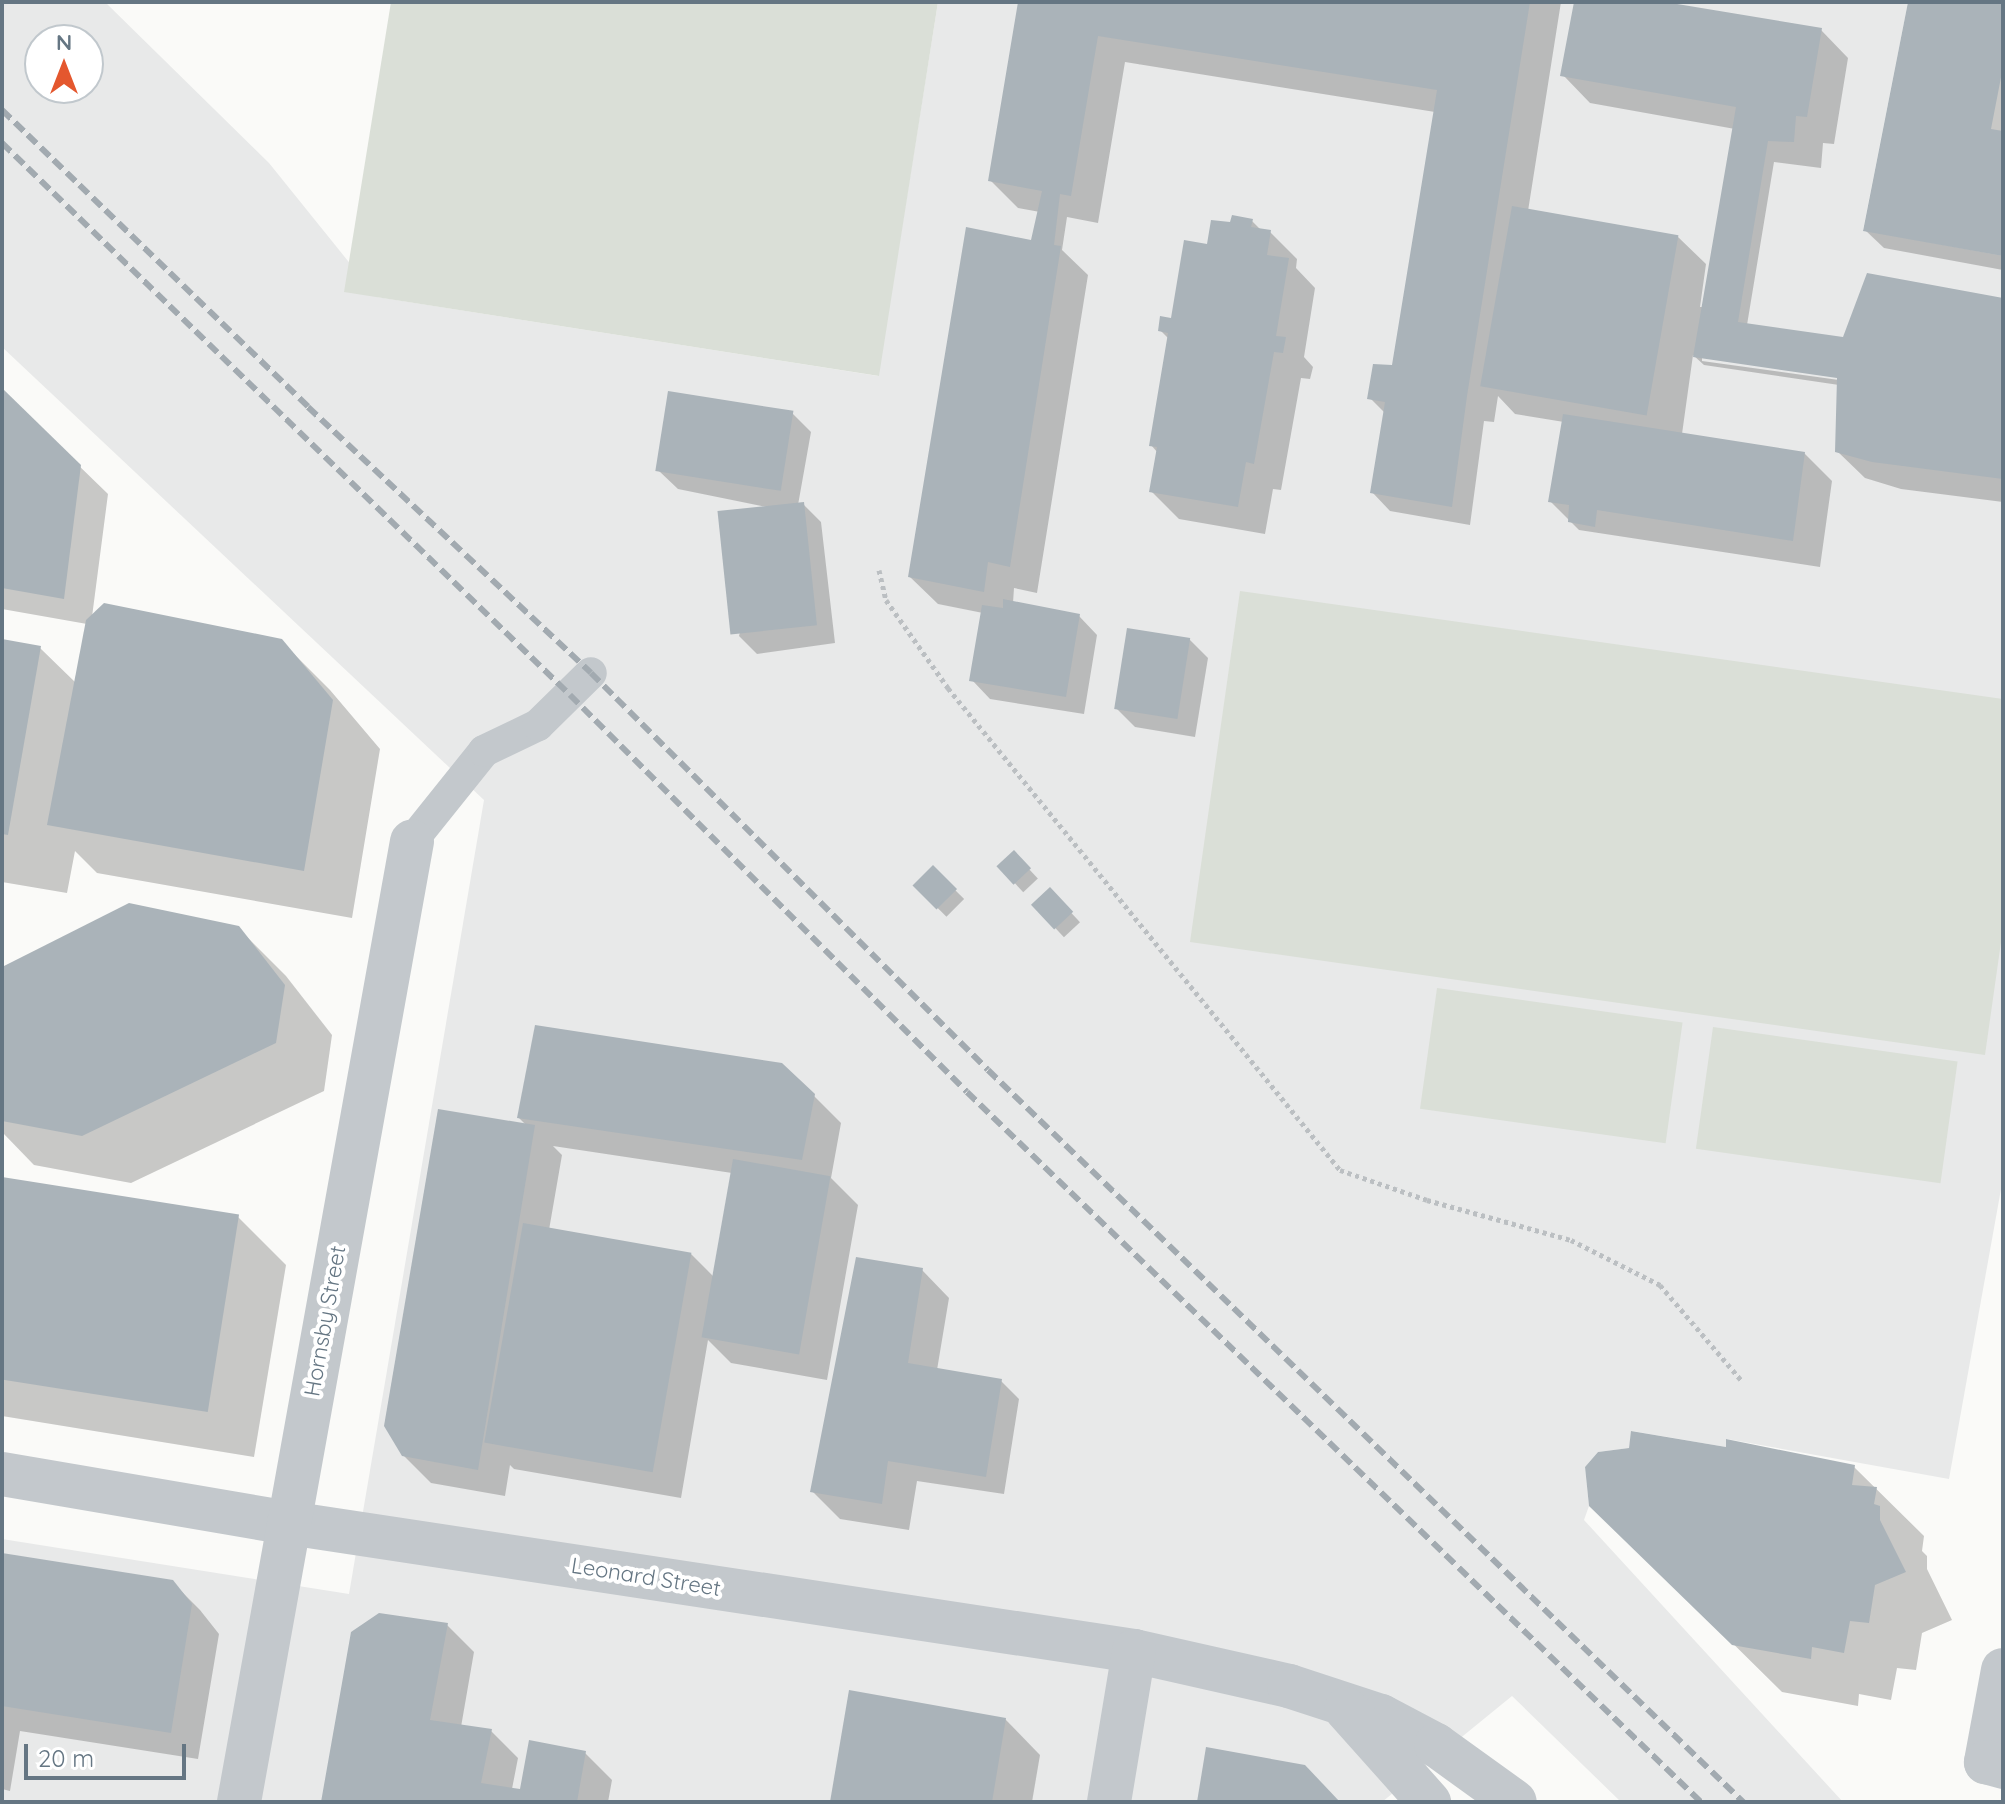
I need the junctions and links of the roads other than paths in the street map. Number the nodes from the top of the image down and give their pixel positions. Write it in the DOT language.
graph roads {
  1 [pos="591,673"];
  2 [pos="412,841"];
  3 [pos="2,1474"];
  4 [pos="289,1523"];
  5 [pos="1134,1651"];
  6 [pos="2003,1670"];
  7 [pos="1342,1704"];
  8 [pos="1995,1765"];
  9 [pos="239,1802"];
  10 [pos="1109,1802"];
  11 [pos="1429,1802"];
  12 [pos="1515,1802"];
  1 -- 2 [label="lane"];
  2 -- 4 [label="street, Hornsby Street"];
  3 -- 4 [label="street, Leonard Street"];
  4 -- 5 [label="street, Leonard Street"];
  4 -- 9 [label="street, Hornsby Street"];
  5 -- 7 [label="street, Leonard Street"];
  5 -- 10 [label="street"];
  6 -- 8 [label="street"];
  7 -- 11 [label="street"];
  7 -- 12 [label="street, Leonard Street"];
}
